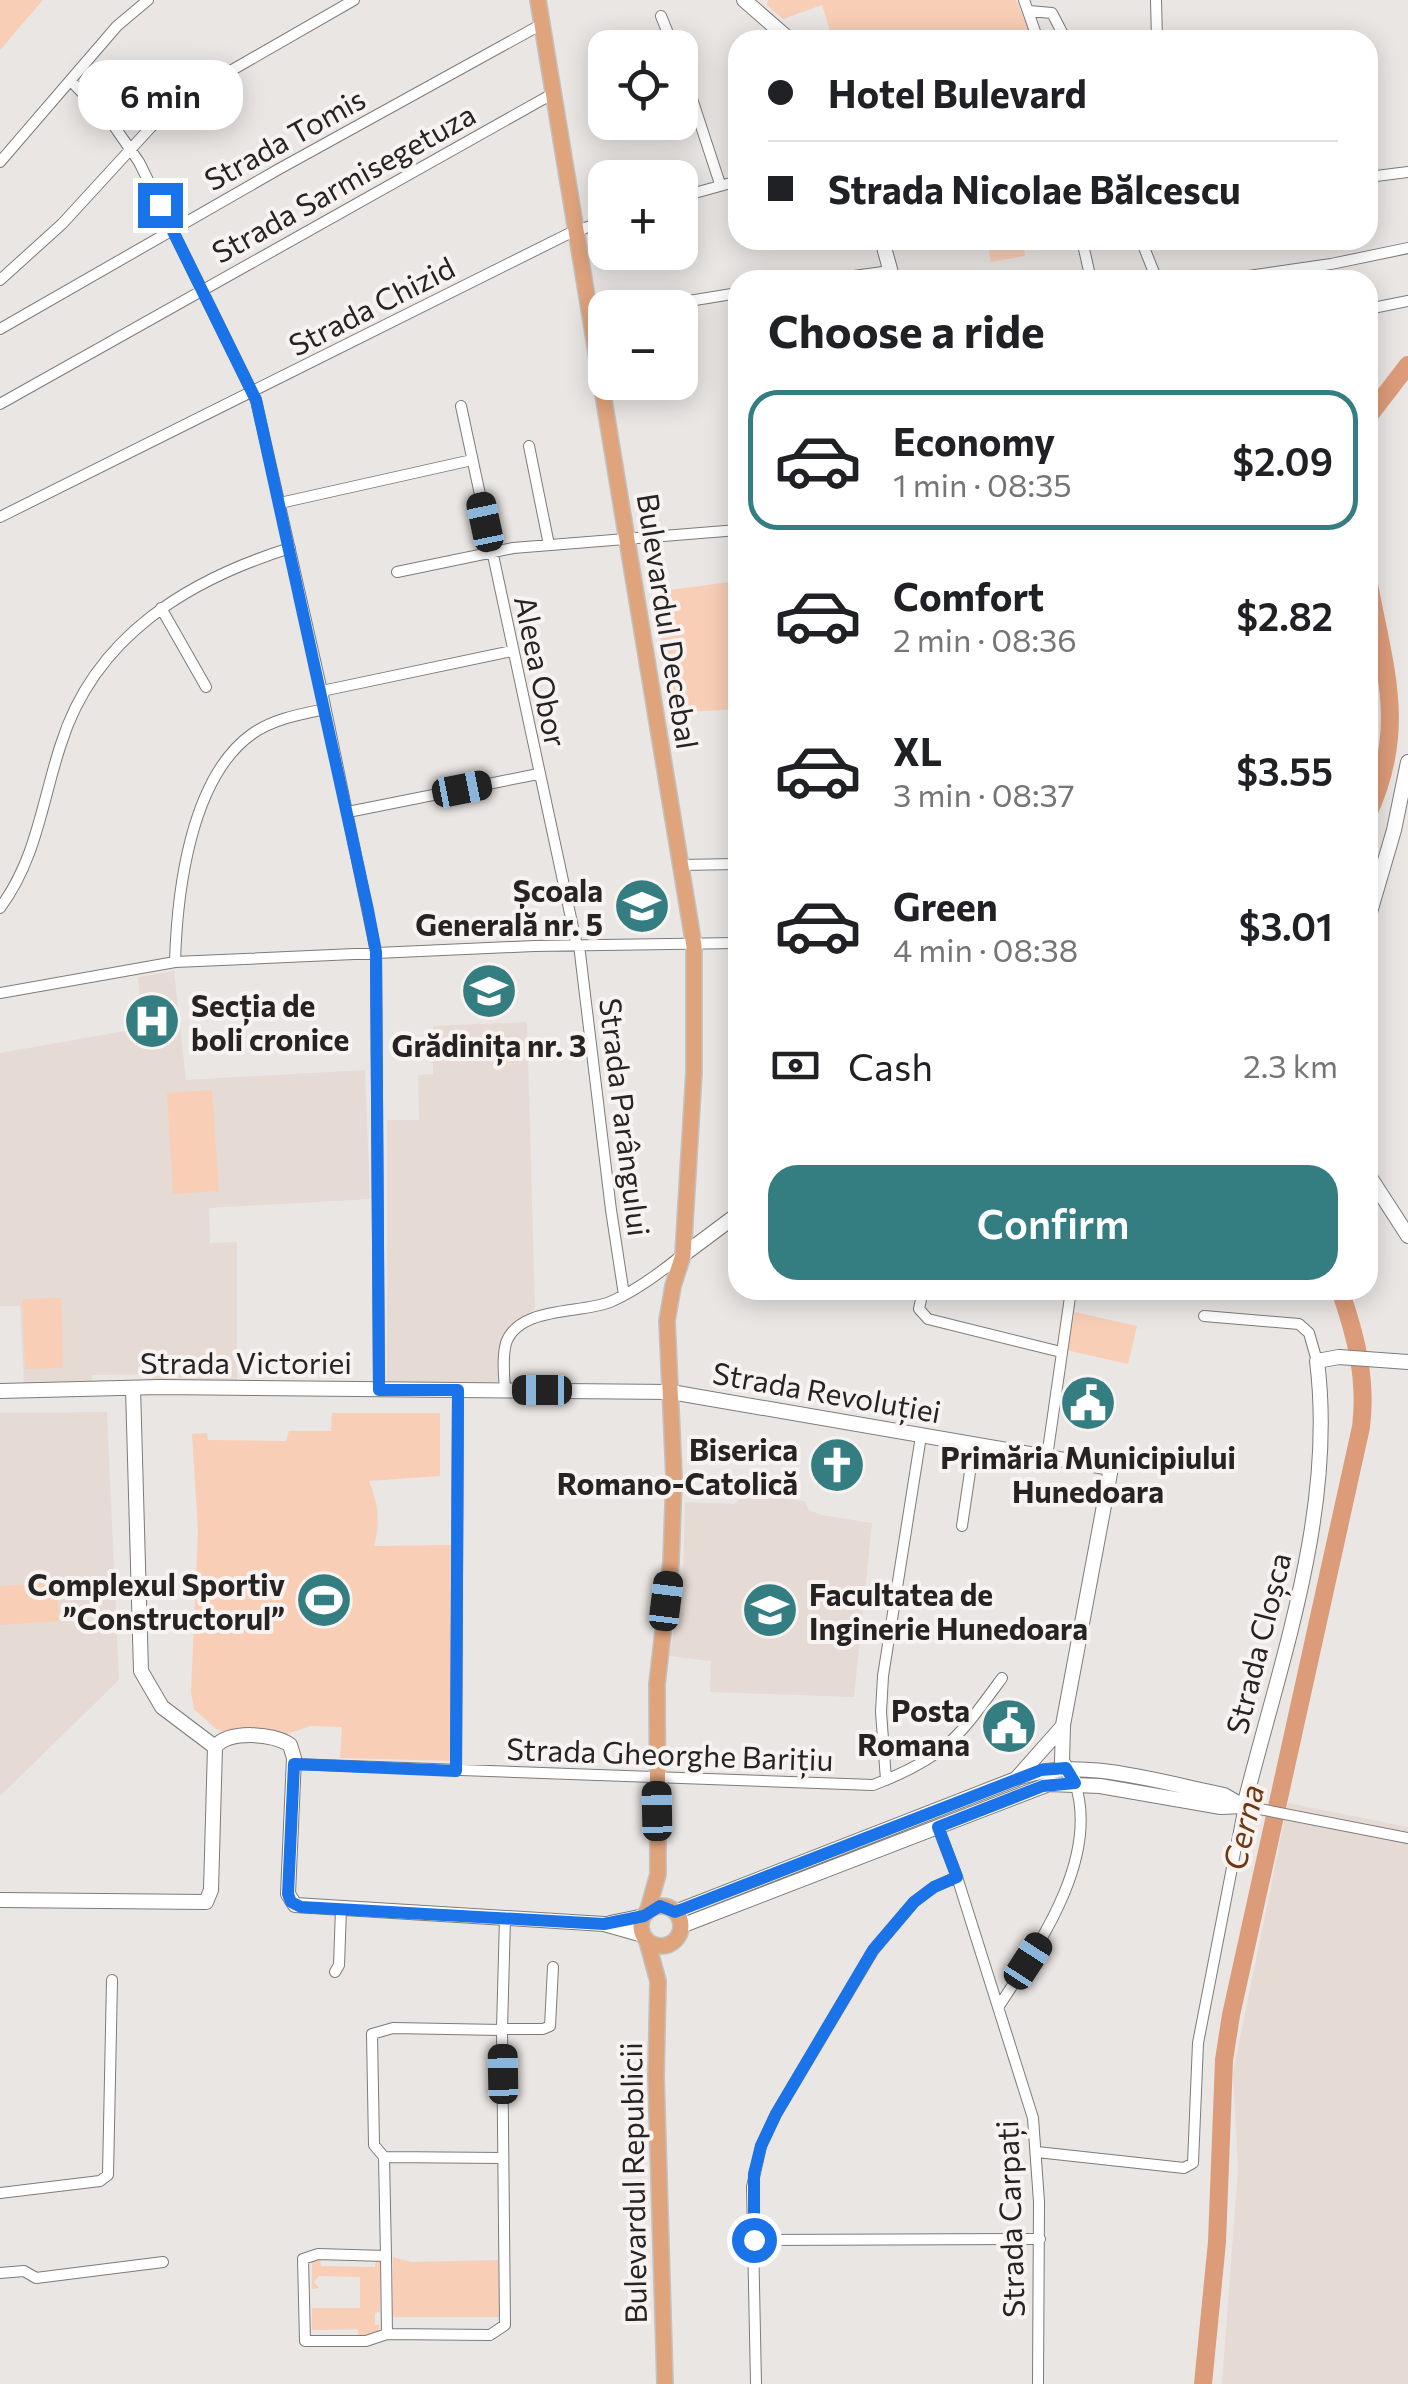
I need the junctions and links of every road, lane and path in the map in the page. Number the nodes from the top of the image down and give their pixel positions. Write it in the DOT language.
graph roads {
  1 [pos="148,0"];
  2 [pos="354,0"];
  3 [pos="538,0"];
  4 [pos="744,0"];
  5 [pos="1156,0"];
  6 [pos="1027,5"];
  7 [pos="660,16"];
  8 [pos="542,24"];
  9 [pos="666,30"];
  10 [pos="778,30"];
  11 [pos="1035,30"];
  12 [pos="1061,30"];
  13 [pos="1157,30"];
  14 [pos="72,82"];
  15 [pos="554,94"];
  16 [pos="698,117"];
  17 [pos="131,148"];
  18 [pos="0,162"];
  19 [pos="1408,172"];
  20 [pos="1378,176"];
  21 [pos="728,183"];
  22 [pos="720,184"];
  23 [pos="698,191"];
  24 [pos="588,226"];
  25 [pos="172,230"];
  26 [pos="577,230"];
  27 [pos="1408,248"];
  28 [pos="1290,270"];
  29 [pos="0,280"];
  30 [pos="201,290"];
  31 [pos="592,290"];
  32 [pos="728,295"];
  33 [pos="698,300"];
  34 [pos="1408,301"];
  35 [pos="1378,307"];
  36 [pos="0,329"];
  37 [pos="253,392"];
  38 [pos="609,400"];
  39 [pos="0,404"];
  40 [pos="461,406"];
  41 [pos="529,446"];
  42 [pos="472,460"];
  43 [pos="280,503"];
  44 [pos="0,517"];
  45 [pos="728,531"];
  46 [pos="628,539"];
  47 [pos="549,545"];
  48 [pos="290,548"];
  49 [pos="492,552"];
  50 [pos="398,572"];
  51 [pos="161,608"];
  52 [pos="512,652"];
  53 [pos="206,687"];
  54 [pos="322,691"];
  55 [pos="326,709"];
  56 [pos="1408,762"];
  57 [pos="538,774"];
  58 [pos="348,812"];
  59 [pos="1401,828"];
  60 [pos="728,864"];
  61 [pos="680,865"];
  62 [pos="1378,891"];
  63 [pos="0,908"];
  64 [pos="728,944"];
  65 [pos="578,946"];
  66 [pos="694,946"];
  67 [pos="376,952"];
  68 [pos="175,962"];
  69 [pos="0,993"];
  70 [pos="1378,1190"];
  71 [pos="728,1221"];
  72 [pos="1408,1236"];
  73 [pos="683,1255"];
  74 [pos="624,1295"];
  75 [pos="921,1300"];
  76 [pos="1069,1300"];
  77 [pos="1204,1316"];
  78 [pos="1061,1352"];
  79 [pos="1316,1361"];
  80 [pos="1401,1362"];
  81 [pos="134,1388"];
  82 [pos="379,1390"];
  83 [pos="458,1390"];
  84 [pos="504,1390"];
  85 [pos="0,1391"];
  86 [pos="671,1392"];
  87 [pos="921,1436"];
  88 [pos="974,1445"];
  89 [pos="1047,1457"];
  90 [pos="962,1526"];
  91 [pos="1002,1678"];
  92 [pos="1063,1726"];
  93 [pos="216,1747"];
  94 [pos="294,1764"];
  95 [pos="1066,1768"];
  96 [pos="456,1771"];
  97 [pos="656,1779"];
  98 [pos="1016,1779"];
  99 [pos="886,1780"];
  100 [pos="1075,1783"];
  101 [pos="1250,1808"];
  102 [pos="938,1827"];
  103 [pos="1408,1838"];
  104 [pos="658,1874"];
  105 [pos="957,1877"];
  106 [pos="0,1900"];
  107 [pos="341,1909"];
  108 [pos="646,1913"];
  109 [pos="505,1918"];
  110 [pos="677,1921"];
  111 [pos="604,1924"];
  112 [pos="645,1938"];
  113 [pos="553,1967"];
  114 [pos="334,1972"];
  115 [pos="112,1980"];
  116 [pos="658,1981"];
  117 [pos="999,2006"];
  118 [pos="502,2030"];
  119 [pos="1037,2152"];
  120 [pos="384,2157"];
  121 [pos="502,2158"];
  122 [pos="0,2193"];
  123 [pos="1040,2239"];
  124 [pos="754,2240"];
  125 [pos="386,2256"];
  126 [pos="163,2262"];
  127 [pos="0,2273"];
  128 [pos="386,2334"];
  129 [pos="665,2384"];
  130 [pos="756,2384"];
  131 [pos="1038,2384"];
  1 -- 14 [label="street"];
  2 -- 17 [label="street"];
  3 -- 8 [label="main road, Bulevardul Decebal"];
  4 -- 10 [label="street"];
  5 -- 13 [label="street"];
  6 -- 11 [label="street"];
  6 -- 12 [label="street"];
  7 -- 9 [label="street"];
  8 -- 15 [label="main road, Bulevardul Decebal"];
  8 -- 25 [label="street, Strada Tomis"];
  14 -- 17 [label="street"];
  14 -- 18 [label="street"];
  15 -- 26 [label="main road, Bulevardul Decebal"];
  15 -- 30 [label="street, Strada Sarmisegetuza"];
  16 -- 22 [label="street"];
  17 -- 25 [label="street"];
  17 -- 29 [label="street"];
  19 -- 20 [label="street"];
  21 -- 22 [label="street"];
  22 -- 23 [label="street"];
  24 -- 26 [label="street, Strada Chizid"];
  25 -- 30 [label="street"];
  25 -- 36 [label="street, Strada Tomis"];
  26 -- 31 [label="main road, Bulevardul Decebal"];
  26 -- 37 [label="street, Strada Chizid"];
  27 -- 28 [label="street"];
  30 -- 37 [label="street"];
  30 -- 39 [label="street, Strada Sarmisegetuza"];
  32 -- 33 [label="street"];
  34 -- 35 [label="street"];
  37 -- 43 [label="street"];
  37 -- 44 [label="street, Strada Chizid"];
  38 -- 46 [label="main road, Bulevardul Decebal"];
  40 -- 42 [label="street, Aleea Obor"];
  41 -- 47 [label="street"];
  42 -- 43 [label="street"];
  42 -- 49 [label="street, Aleea Obor"];
  43 -- 48 [label="street"];
  45 -- 46 [label="street"];
  46 -- 47 [label="street"];
  46 -- 61 [label="main road, Bulevardul Decebal"];
  47 -- 49 [label="street"];
  48 -- 51 [label="street"];
  48 -- 54 [label="street"];
  49 -- 50 [label="street"];
  49 -- 52 [label="street, Aleea Obor"];
  51 -- 53 [label="street"];
  51 -- 63 [label="street"];
  52 -- 54 [label="street"];
  52 -- 57 [label="street, Aleea Obor"];
  54 -- 55 [label="street"];
  55 -- 58 [label="street"];
  55 -- 68 [label="street"];
  56 -- 59 [label="street"];
  57 -- 58 [label="street"];
  57 -- 65 [label="street, Aleea Obor"];
  58 -- 67 [label="street"];
  59 -- 62 [label="street"];
  60 -- 61 [label="street"];
  61 -- 66 [label="main road, Bulevardul Decebal"];
  64 -- 66 [label="street"];
  65 -- 66 [label="street"];
  65 -- 67 [label="street"];
  65 -- 74 [label="street, Strada Parângului"];
  66 -- 73 [label="main road, Bulevardul Decebal"];
  67 -- 68 [label="street"];
  67 -- 82 [label="street"];
  68 -- 69 [label="street"];
  70 -- 72 [label="street"];
  71 -- 73 [label="street"];
  73 -- 74 [label="street"];
  73 -- 86 [label="main road, Bulevardul Decebal"];
  74 -- 84 [label="street"];
  75 -- 78 [label="street"];
  76 -- 78 [label="street"];
  77 -- 79 [label="street"];
  78 -- 89 [label="street"];
  79 -- 80 [label="street"];
  79 -- 101 [label="street, Strada Cloșca"];
  81 -- 82 [label="street, Strada Victoriei"];
  81 -- 85 [label="street, Strada Victoriei"];
  81 -- 93 [label="street"];
  82 -- 83 [label="street, Strada Victoriei"];
  83 -- 84 [label="street, Strada Victoriei"];
  83 -- 96 [label="street"];
  84 -- 86 [label="street, Strada Victoriei"];
  86 -- 87 [label="street, Strada Revoluției"];
  86 -- 97 [label="main road, Bulevardul Decebal"];
  87 -- 88 [label="street, Strada Revoluției"];
  87 -- 99 [label="street"];
  88 -- 89 [label="street, Strada Revoluției"];
  88 -- 90 [label="street, Strada Revoluției"];
  89 -- 92 [label="street, Strada Revoluției"];
  91 -- 99 [label="street, Strada Gheorghe Barițiu"];
  92 -- 95 [label="street"];
  92 -- 98 [label="street"];
  93 -- 94 [label="street"];
  93 -- 106 [label="street"];
  94 -- 96 [label="street, Strada Gheorghe Barițiu"];
  94 -- 107 [label="street"];
  95 -- 98 [label="street"];
  95 -- 100 [label="street"];
  95 -- 101 [label="street"];
  96 -- 97 [label="street, Strada Gheorghe Barițiu"];
  97 -- 99 [label="street, Strada Gheorghe Barițiu"];
  97 -- 104 [label="main road, Bulevardul Decebal"];
  98 -- 110 [label="street"];
  100 -- 101 [label="street"];
  100 -- 102 [label="street"];
  100 -- 117 [label="street"];
  101 -- 103 [label="street"];
  101 -- 119 [label="street, Strada Cloșca"];
  102 -- 105 [label="street, Strada Carpați"];
  102 -- 110 [label="street"];
  104 -- 108 [label="main road, Bulevardul Republicii"];
  104 -- 110 [label="main road"];
  105 -- 117 [label="street, Strada Carpați"];
  105 -- 124 [label="street"];
  107 -- 109 [label="street"];
  107 -- 114 [label="street"];
  108 -- 110 [label="main road"];
  108 -- 111 [label="street"];
  108 -- 112 [label="main road, Bulevardul Republicii"];
  109 -- 111 [label="street"];
  109 -- 118 [label="street"];
  110 -- 112 [label="main road"];
  110 -- 116 [label="main road, Bulevardul Republicii"];
  111 -- 112 [label="street"];
  112 -- 116 [label="main road, Bulevardul Republicii"];
  113 -- 118 [label="street"];
  115 -- 122 [label="street"];
  116 -- 129 [label="main road, Bulevardul Republicii"];
  117 -- 119 [label="street, Strada Carpați"];
  118 -- 120 [label="street"];
  118 -- 121 [label="street"];
  119 -- 123 [label="street, Strada Carpați"];
  120 -- 121 [label="street"];
  120 -- 125 [label="street"];
  121 -- 128 [label="street"];
  123 -- 124 [label="street"];
  123 -- 131 [label="street, Strada Carpați"];
  124 -- 130 [label="street"];
  125 -- 128 [label="street"];
  125 -- 128 [label="street"];
  126 -- 127 [label="street"];
}
